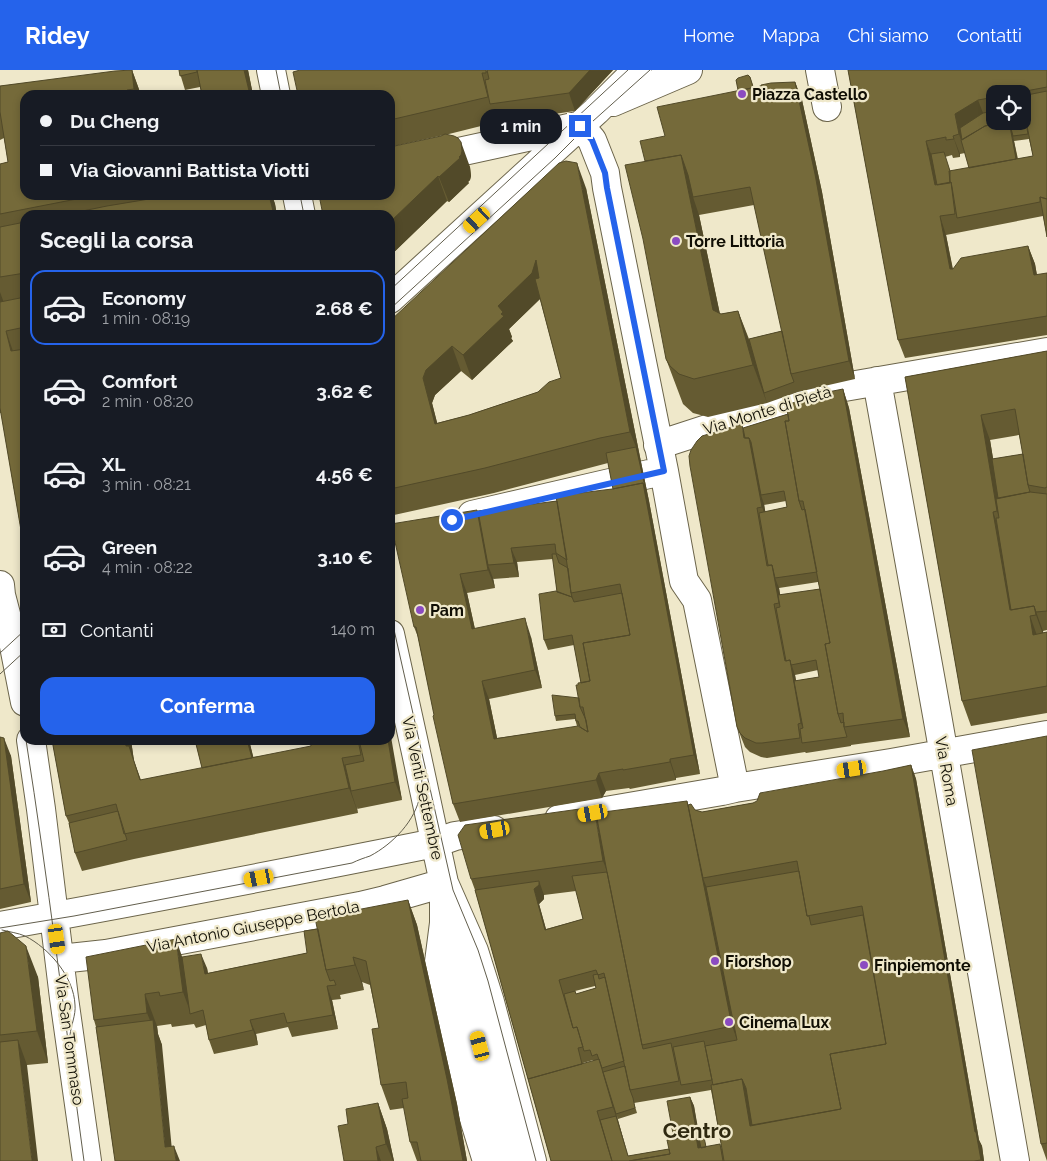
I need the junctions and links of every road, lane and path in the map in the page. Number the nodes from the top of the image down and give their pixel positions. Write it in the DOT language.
graph roads {
  1 [pos="271,70"];
  2 [pos="620,70"];
  3 [pos="637,70"];
  4 [pos="688,70"];
  5 [pos="820,70"];
  6 [pos="275,90"];
  7 [pos="827,107"];
  8 [pos="588,118"];
  9 [pos="395,166"];
  10 [pos="395,294"];
  11 [pos="1047,352"];
  12 [pos="877,381"];
  13 [pos="658,445"];
  14 [pos="664,471"];
  15 [pos="445,521"];
  16 [pos="0,591"];
  17 [pos="13,651"];
  18 [pos="395,656"];
  19 [pos="20,681"];
  20 [pos="1047,735"];
  21 [pos="32,745"];
  22 [pos="944,753"];
  23 [pos="735,788"];
  24 [pos="435,843"];
  25 [pos="444,883"];
  26 [pos="54,916"];
  27 [pos="444,923"];
  28 [pos="0,926"];
  29 [pos="60,959"];
  30 [pos="87,1161"];
  31 [pos="487,1161"];
  32 [pos="511,1161"];
  33 [pos="532,1161"];
  34 [pos="1015,1161"];
  1 -- 6 [label="street"];
  2 -- 8 [label="street"];
  3 -- 8 [label="street"];
  4 -- 8 [label="street"];
  5 -- 7 [label="street"];
  8 -- 9 [label="street"];
  8 -- 10 [label="street"];
  8 -- 13 [label="street"];
  11 -- 12 [label="street, Via Monte di Pietà"];
  12 -- 13 [label="street, Via Monte di Pietà"];
  12 -- 22 [label="street, Via Roma"];
  13 -- 14 [label="street"];
  14 -- 15 [label="street"];
  14 -- 23 [label="street"];
  16 -- 17 [label="street"];
  17 -- 19 [label="street"];
  18 -- 24 [label="street, Via Venti Settembre"];
  20 -- 22 [label="street"];
  21 -- 26 [label="street, Via San Tommaso"];
  22 -- 23 [label="street"];
  22 -- 34 [label="street, Via Roma"];
  23 -- 24 [label="street"];
  24 -- 25 [label="street, Via Venti Settembre"];
  24 -- 26 [label="street"];
  25 -- 27 [label="street, Via Venti Settembre"];
  25 -- 29 [label="street, Via Antonio Giuseppe Bertola"];
  25 -- 33 [label="street, Via Venti Settembre"];
  26 -- 28 [label="street"];
  26 -- 29 [label="street, Via San Tommaso"];
  27 -- 31 [label="street, Via Venti Settembre"];
  27 -- 32 [label="street, Via Venti Settembre"];
  29 -- 30 [label="street, Via San Tommaso"];
}
